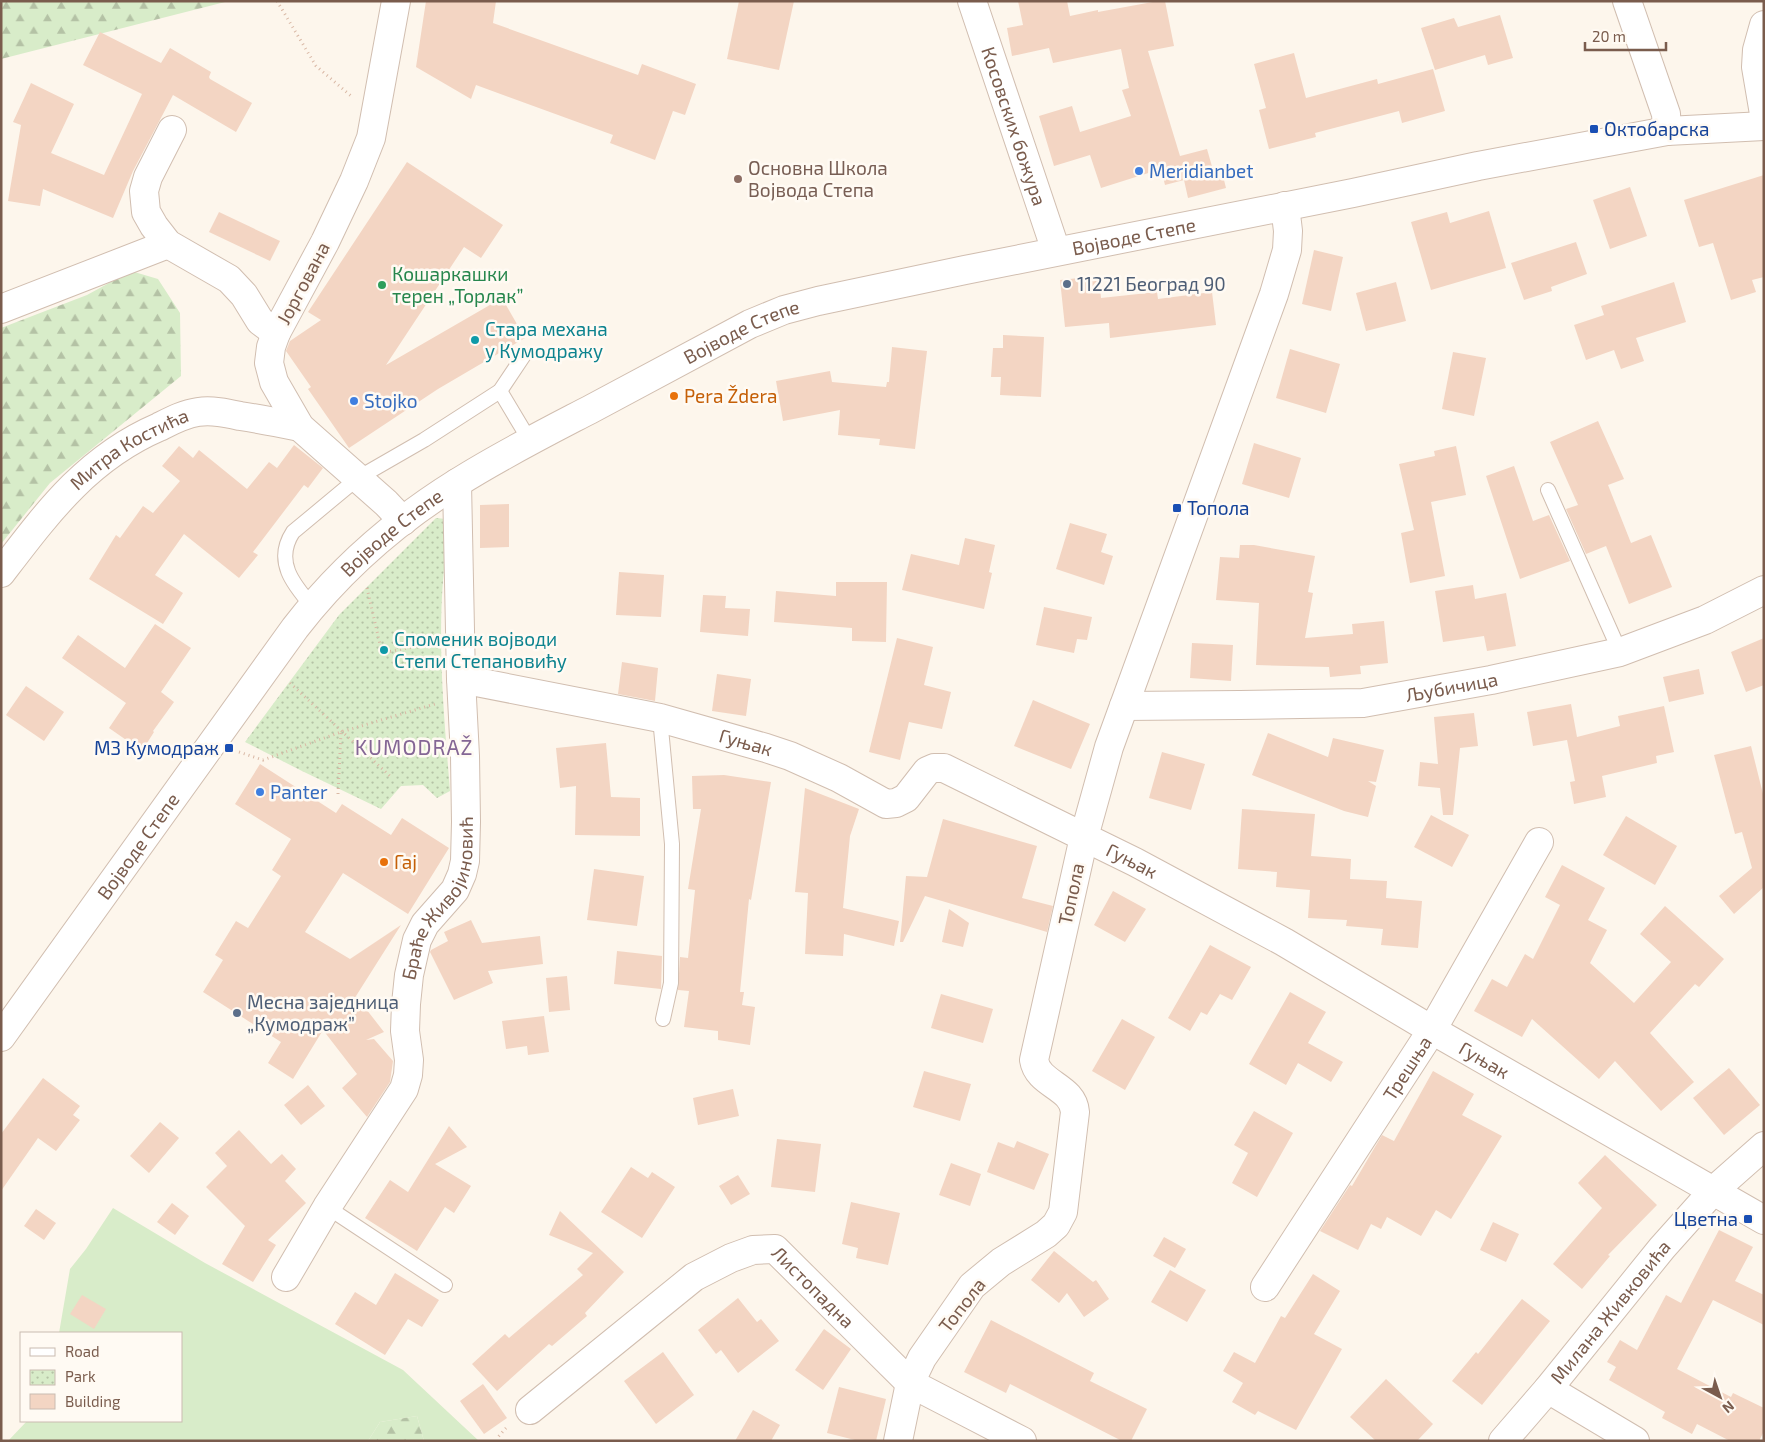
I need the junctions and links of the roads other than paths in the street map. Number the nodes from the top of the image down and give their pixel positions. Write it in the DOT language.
graph roads {
  1 [pos="396,1"];
  2 [pos="972,1"];
  3 [pos="1624,3"];
  4 [pos="1764,25"];
  5 [pos="1764,114"];
  6 [pos="1764,126"];
  7 [pos="172,130"];
  8 [pos="1667,131"];
  9 [pos="1285,206"];
  10 [pos="168,244"];
  11 [pos="1056,251"];
  12 [pos="1,309"];
  13 [pos="276,333"];
  14 [pos="524,355"];
  15 [pos="500,391"];
  16 [pos="300,427"];
  17 [pos="530,441"];
  18 [pos="358,478"];
  19 [pos="457,483"];
  20 [pos="1548,490"];
  21 [pos="403,521"];
  22 [pos="1,573"];
  23 [pos="1764,590"];
  24 [pos="312,606"];
  25 [pos="1620,652"];
  26 [pos="461,679"];
  27 [pos="1124,706"];
  28 [pos="660,718"];
  29 [pos="1084,837"];
  30 [pos="1539,842"];
  31 [pos="664,1019"];
  32 [pos="1432,1030"];
  33 [pos="1,1037"];
  34 [pos="1764,1146"];
  35 [pos="1713,1191"];
  36 [pos="327,1207"];
  37 [pos="1764,1220"];
  38 [pos="286,1277"];
  39 [pos="445,1285"];
  40 [pos="1265,1287"];
  41 [pos="910,1383"];
  42 [pos="1548,1389"];
  43 [pos="530,1410"];
  44 [pos="898,1441"];
  45 [pos="1022,1441"];
  46 [pos="1503,1441"];
  47 [pos="1635,1441"];
  1 -- 13 [label="street, Јоргована"];
  2 -- 11 [label="street, Косовских божура"];
  3 -- 8 [label="street"];
  4 -- 5 [label="street"];
  6 -- 8 [label="street, Војводе Степе"];
  7 -- 10 [label="street"];
  8 -- 9 [label="street, Војводе Степе"];
  9 -- 11 [label="street, Војводе Степе"];
  9 -- 27 [label="street, Топола"];
  10 -- 12 [label="street"];
  10 -- 13 [label="street"];
  11 -- 17 [label="street, Војводе Степе"];
  13 -- 16 [label="street, Јоргована"];
  14 -- 15 [label="lane"];
  15 -- 17 [label="lane"];
  15 -- 18 [label="lane"];
  16 -- 18 [label="street, Јоргована"];
  16 -- 22 [label="street, Митра Костића"];
  17 -- 19 [label="street, Војводе Степе"];
  18 -- 21 [label="street, Јоргована"];
  18 -- 24 [label="lane"];
  19 -- 21 [label="street, Војводе Степе"];
  19 -- 26 [label="street, Браће Живојиновић"];
  20 -- 25 [label="lane"];
  21 -- 24 [label="street, Војводе Степе"];
  23 -- 25 [label="street, Љубичица"];
  24 -- 33 [label="street, Војводе Степе"];
  25 -- 27 [label="street, Љубичица"];
  26 -- 28 [label="street, Гуњак"];
  26 -- 36 [label="street, Браће Живојиновић"];
  27 -- 29 [label="street, Топола"];
  28 -- 29 [label="street, Гуњак"];
  28 -- 31 [label="lane"];
  29 -- 32 [label="street, Гуњак"];
  29 -- 41 [label="street, Топола"];
  30 -- 32 [label="street, Трешња"];
  32 -- 35 [label="street, Гуњак"];
  32 -- 40 [label="street, Трешња"];
  34 -- 35 [label="street, Милана Живковића"];
  35 -- 37 [label="street, Гуњак"];
  35 -- 42 [label="street, Милана Живковића"];
  36 -- 38 [label="street, Браће Живојиновић"];
  36 -- 39 [label="lane"];
  41 -- 43 [label="street, Листопадна"];
  41 -- 44 [label="street, Топола"];
  41 -- 45 [label="street, Листопадна"];
  42 -- 46 [label="street, Милана Живковића"];
  42 -- 47 [label="street"];
}
